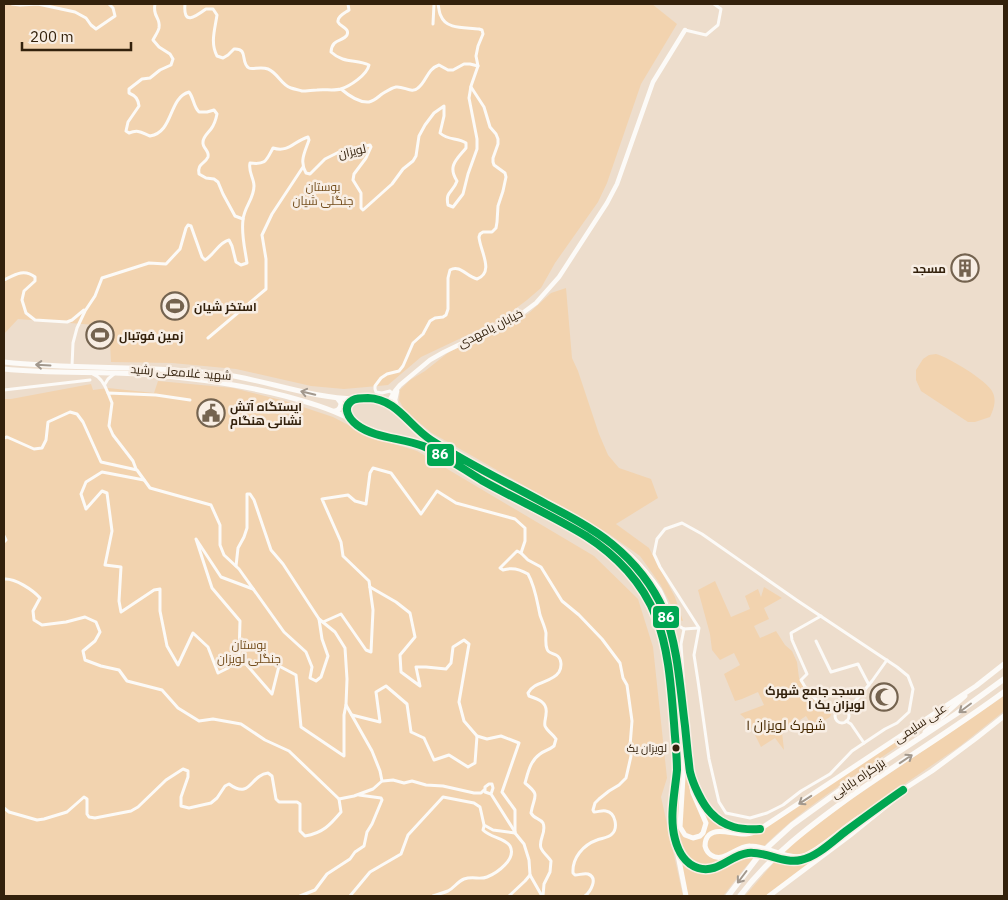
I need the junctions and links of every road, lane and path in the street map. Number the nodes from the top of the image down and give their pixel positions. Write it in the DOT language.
graph roads {
  1 [pos="12,4"];
  2 [pos="109,4"];
  3 [pos="155,4"];
  4 [pos="185,4"];
  5 [pos="348,4"];
  6 [pos="434,4"];
  7 [pos="438,4"];
  8 [pos="715,5"];
  9 [pos="433,24"];
  10 [pos="685,30"];
  11 [pos="478,66"];
  12 [pos="471,86"];
  13 [pos="341,89"];
  14 [pos="303,167"];
  15 [pos="243,219"];
  16 [pos="4,280"];
  17 [pos="86,309"];
  18 [pos="208,338"];
  19 [pos="4,362"];
  20 [pos="72,366"];
  21 [pos="4,369"];
  22 [pos="88,373"];
  23 [pos="115,373"];
  24 [pos="90,380"];
  25 [pos="105,384"];
  26 [pos="400,385"];
  27 [pos="4,390"];
  28 [pos="108,393"];
  29 [pos="393,394"];
  30 [pos="338,399"];
  31 [pos="356,399"];
  32 [pos="190,400"];
  33 [pos="388,403"];
  34 [pos="398,410"];
  35 [pos="335,412"];
  36 [pos="352,420"];
  37 [pos="4,438"];
  38 [pos="137,470"];
  39 [pos="144,480"];
  40 [pos="585,525"];
  41 [pos="4,536"];
  42 [pos="4,542"];
  43 [pos="521,553"];
  44 [pos="236,566"];
  45 [pos="4,579"];
  46 [pos="370,586"];
  47 [pos="254,589"];
  48 [pos="821,616"];
  49 [pos="321,620"];
  50 [pos="699,628"];
  51 [pos="684,629"];
  52 [pos="816,641"];
  53 [pos="238,656"];
  54 [pos="887,660"];
  55 [pos="1004,664"];
  56 [pos="1004,679"];
  57 [pos="869,685"];
  58 [pos="976,686"];
  59 [pos="1004,692"];
  60 [pos="346,705"];
  61 [pos="847,712"];
  62 [pos="836,713"];
  63 [pos="352,716"];
  64 [pos="1004,716"];
  65 [pos="846,721"];
  66 [pos="674,724"];
  67 [pos="477,736"];
  68 [pos="686,737"];
  69 [pos="918,738"];
  70 [pos="864,743"];
  71 [pos="690,773"];
  72 [pos="382,780"];
  73 [pos="484,790"];
  74 [pos="903,790"];
  75 [pos="491,794"];
  76 [pos="356,795"];
  77 [pos="339,799"];
  78 [pos="4,808"];
  79 [pos="484,825"];
  80 [pos="760,829"];
  81 [pos="516,833"];
  82 [pos="675,840"];
  83 [pos="530,875"];
  84 [pos="300,896"];
  85 [pos="350,896"];
  86 [pos="433,896"];
  87 [pos="509,896"];
  88 [pos="542,896"];
  89 [pos="585,896"];
  90 [pos="686,896"];
  91 [pos="728,896"];
  92 [pos="740,896"];
  93 [pos="769,896"];
  1 -- 2 [label="street"];
  3 -- 15 [label="street"];
  4 -- 13 [label="street"];
  5 -- 13 [label="street"];
  6 -- 9 [label="street"];
  7 -- 11 [label="street"];
  8 -- 10 [label="street"];
  10 -- 26 [label="main road, خیابان یامهدی"];
  11 -- 12 [label="street"];
  11 -- 13 [label="street"];
  12 -- 14 [label="street, لویزان"];
  12 -- 29 [label="street"];
  14 -- 15 [label="street"];
  14 -- 18 [label="street"];
  15 -- 17 [label="street"];
  16 -- 17 [label="street"];
  17 -- 20 [label="street"];
  20 -- 19 [label="main road, شهید غلامعلی رشید, one-way"];
  30 -- 20 [label="main road, شهید غلامعلی رشید, one-way"];
  21 -- 22 [label="main road, شهید غلامعلی رشید"];
  22 -- 23 [label="main road, شهید غلامعلی رشید"];
  22 -- 25 [label="street"];
  23 -- 25 [label="street"];
  23 -- 35 [label="main road, شهید غلامعلی رشید"];
  24 -- 27 [label="street"];
  25 -- 28 [label="street"];
  26 -- 29 [label="main road, خیابان یامهدی"];
  26 -- 34 [label="main road"];
  28 -- 32 [label="street"];
  28 -- 38 [label="street"];
  29 -- 33 [label="main road, خیابان یامهدی"];
  30 -- 31 [label="main road, شهید غلامعلی رشید"];
  30 -- 35 [label="main road"];
  31 -- 33 [label="main road, شهید غلامعلی رشید"];
  31 -- 36 [label="main road"];
  33 -- 34 [label="main road"];
  34 -- 40 [label="main road"];
  35 -- 36 [label="main road, شهید غلامعلی رشید"];
  36 -- 66 [label="main road, شهید غلامعلی رشید"];
  37 -- 38 [label="street"];
  38 -- 39 [label="street"];
  39 -- 44 [label="street"];
  39 -- 53 [label="street"];
  40 -- 51 [label="street"];
  40 -- 68 [label="main road"];
  41 -- 42 [label="street"];
  43 -- 46 [label="street"];
  43 -- 88 [label="street"];
  43 -- 89 [label="street"];
  44 -- 47 [label="street"];
  44 -- 49 [label="street"];
  45 -- 77 [label="street"];
  46 -- 49 [label="street"];
  46 -- 67 [label="street"];
  47 -- 49 [label="street"];
  47 -- 53 [label="street"];
  48 -- 50 [label="street"];
  48 -- 54 [label="street"];
  48 -- 62 [label="street"];
  49 -- 60 [label="street"];
  50 -- 51 [label="street"];
  50 -- 70 [label="street"];
  51 -- 68 [label="street"];
  52 -- 57 [label="street"];
  53 -- 60 [label="street"];
  54 -- 57 [label="street"];
  54 -- 70 [label="street"];
  55 -- 58 [label="main road, علی سلیمی"];
  56 -- 69 [label="highway, بزرگراه بابایی, one-way"];
  57 -- 61 [label="street"];
  58 -- 69 [label="main road"];
  58 -- 80 [label="main road, علی سلیمی, one-way"];
  92 -- 59 [label="highway, بزرگراه بابایی, one-way"];
  60 -- 63 [label="street"];
  61 -- 62 [label="street"];
  61 -- 65 [label="street"];
  62 -- 65 [label="street"];
  63 -- 67 [label="street"];
  63 -- 72 [label="street"];
  64 -- 74 [label="main road"];
  65 -- 70 [label="street"];
  66 -- 71 [label="main road"];
  66 -- 82 [label="main road"];
  67 -- 81 [label="street"];
  68 -- 71 [label="main road"];
  69 -- 91 [label="highway, بزرگراه بابایی, one-way"];
  71 -- 80 [label="main road"];
  72 -- 73 [label="street"];
  72 -- 76 [label="street"];
  73 -- 75 [label="street"];
  73 -- 75 [label="street"];
  74 -- 80 [label="main road"];
  74 -- 82 [label="main road"];
  74 -- 93 [label="main road"];
  75 -- 81 [label="street"];
  76 -- 77 [label="street"];
  76 -- 84 [label="street"];
  77 -- 78 [label="street"];
  79 -- 81 [label="street"];
  79 -- 85 [label="street"];
  79 -- 86 [label="street"];
  81 -- 83 [label="street"];
  82 -- 90 [label="main road"];
  83 -- 87 [label="street"];
  83 -- 88 [label="street"];
}
